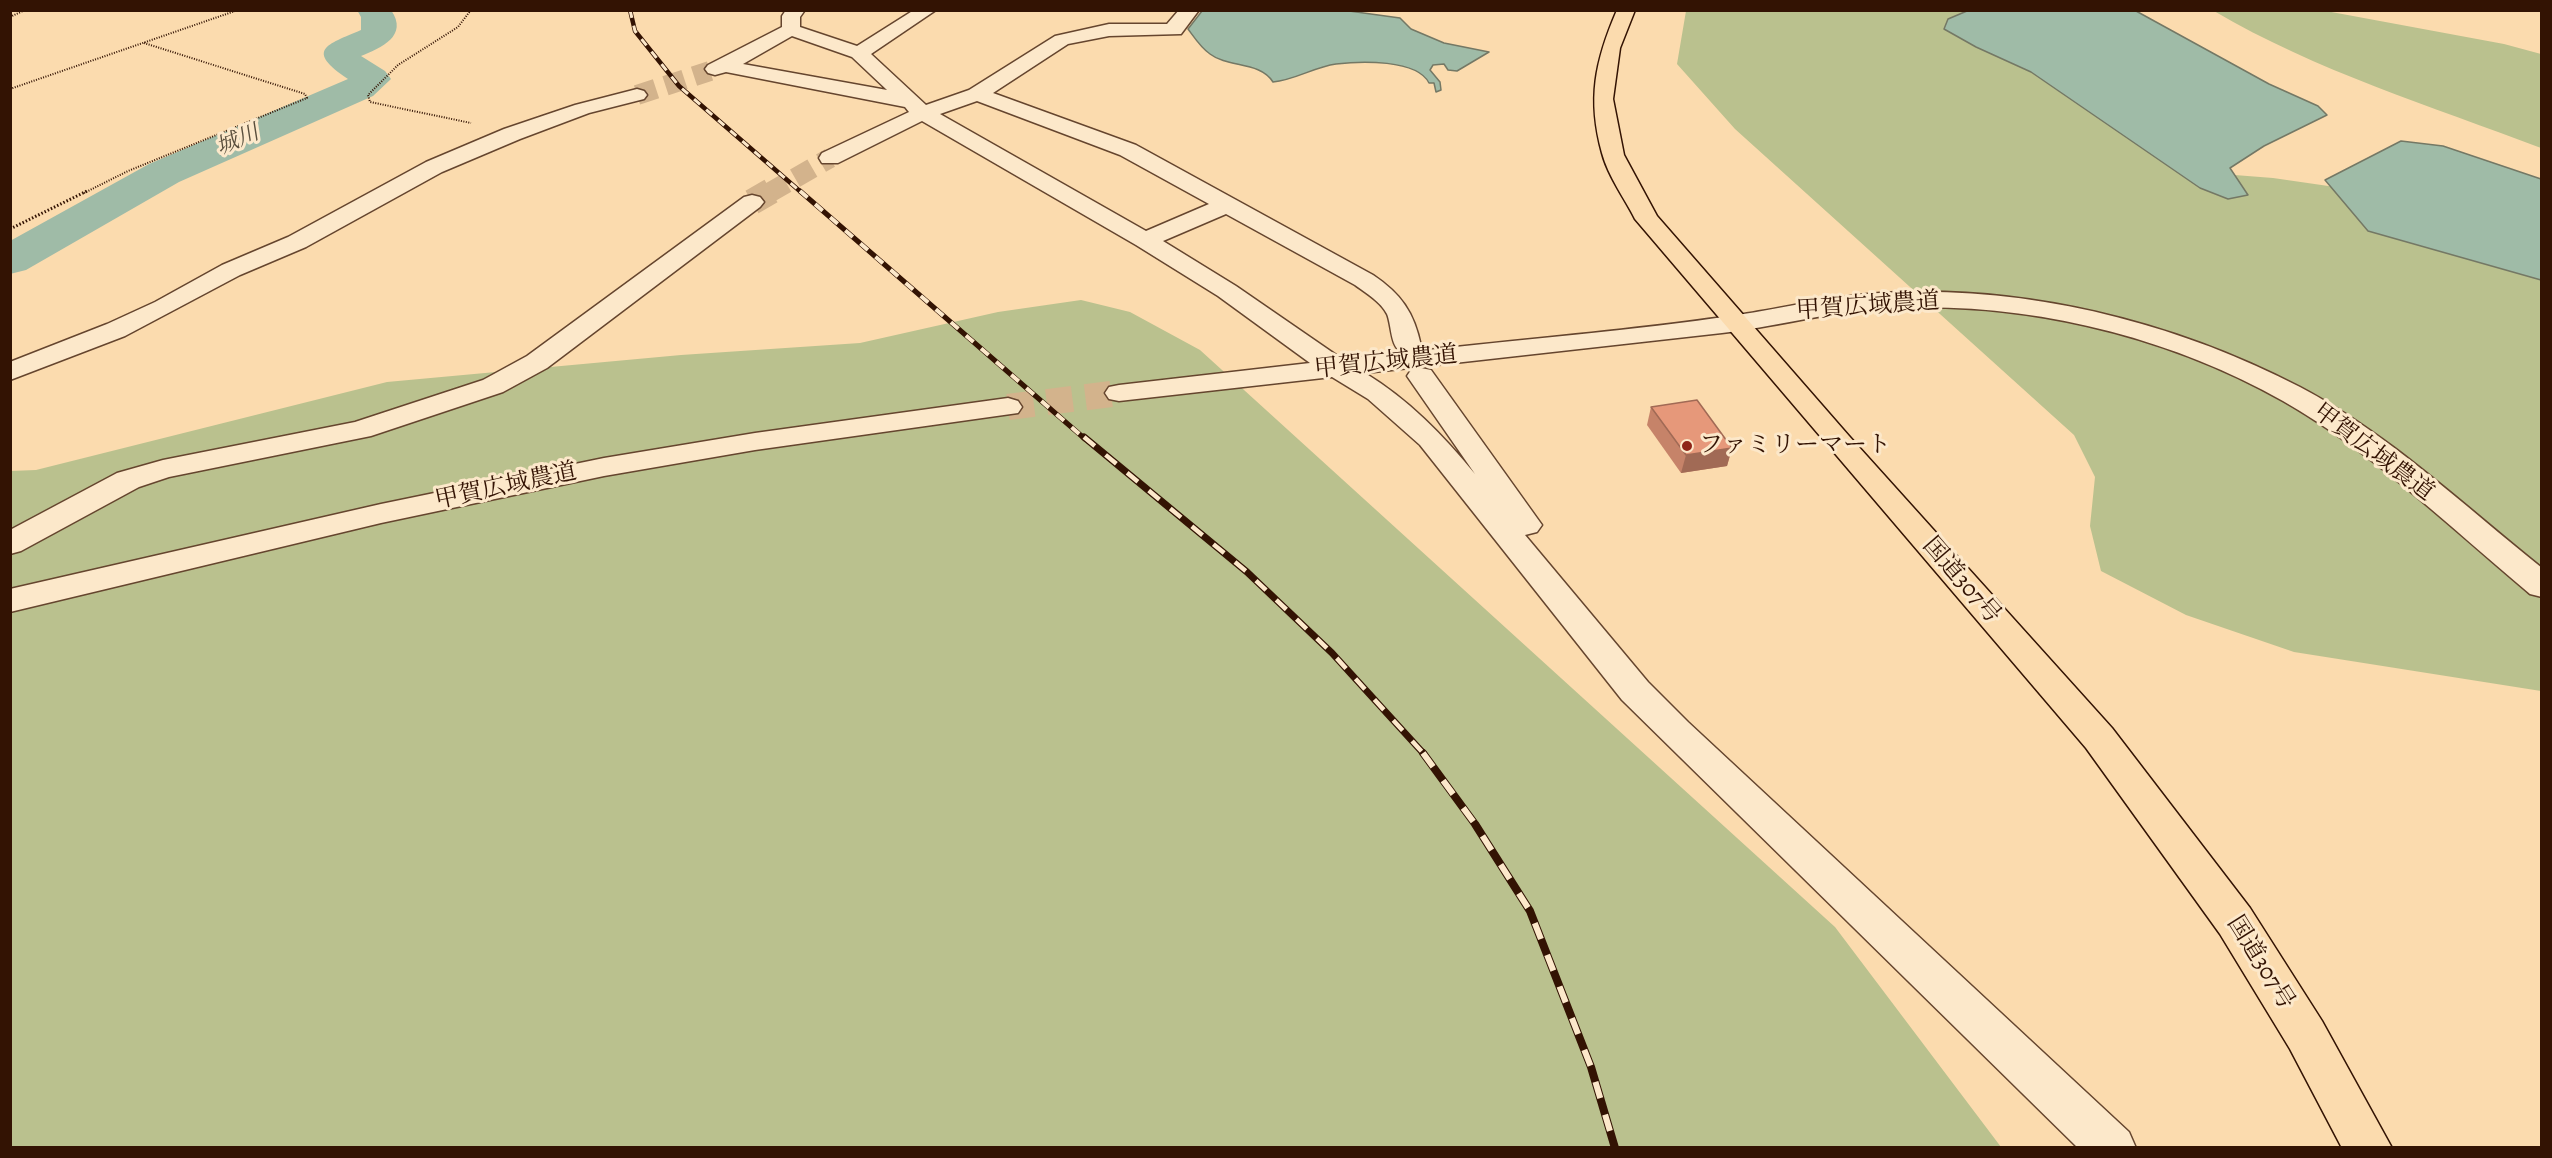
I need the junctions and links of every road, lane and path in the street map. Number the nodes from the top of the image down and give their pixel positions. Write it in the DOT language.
graph roads {
  1 [pos="25,10"];
  2 [pos="238,10"];
  3 [pos="471,10"];
  4 [pos="796,10"];
  5 [pos="927,10"];
  6 [pos="1191,10"];
  7 [pos="1626,10"];
  8 [pos="10,17"];
  9 [pos="790,30"];
  10 [pos="144,43"];
  11 [pos="859,53"];
  12 [pos="10,89"];
  13 [pos="636,94"];
  14 [pos="976,94"];
  15 [pos="917,108"];
  16 [pos="512,134"];
  17 [pos="830,158"];
  18 [pos="752,202"];
  19 [pos="1227,205"];
  20 [pos="10,229"];
  21 [pos="1144,240"];
  22 [pos="1737,323"];
  23 [pos="1408,346"];
  24 [pos="1338,368"];
  25 [pos="10,372"];
  26 [pos="1421,376"];
  27 [pos="1119,393"];
  28 [pos="1008,407"];
  29 [pos="10,544"];
  30 [pos="1530,563"];
  31 [pos="2541,586"];
  32 [pos="10,601"];
  33 [pos="2112,1148"];
  34 [pos="2368,1148"];
  1 -- 8 [label="path"];
  2 -- 10 [label="path"];
  3 -- 16 [label="path"];
  4 -- 9 [label="street"];
  5 -- 11 [label="street"];
  6 -- 14 [label="street"];
  7 -- 22 [label="highway, 国道307号"];
  9 -- 11 [label="street"];
  9 -- 15 [label="street"];
  10 -- 12 [label="path"];
  10 -- 20 [label="path"];
  11 -- 15 [label="street"];
  13 -- 16 [label="street"];
  14 -- 15 [label="street"];
  14 -- 19 [label="street"];
  15 -- 17 [label="street"];
  15 -- 21 [label="street"];
  16 -- 25 [label="street"];
  18 -- 29 [label="street"];
  19 -- 21 [label="street"];
  19 -- 23 [label="street"];
  21 -- 24 [label="street"];
  22 -- 24 [label="street, 甲賀広域農道"];
  22 -- 31 [label="street, 甲賀広域農道"];
  22 -- 34 [label="highway, 国道307号"];
  24 -- 27 [label="street, 甲賀広域農道"];
  24 -- 30 [label="street"];
  26 -- 30 [label="street"];
  28 -- 32 [label="street, 甲賀広域農道"];
  30 -- 33 [label="street"];
}
